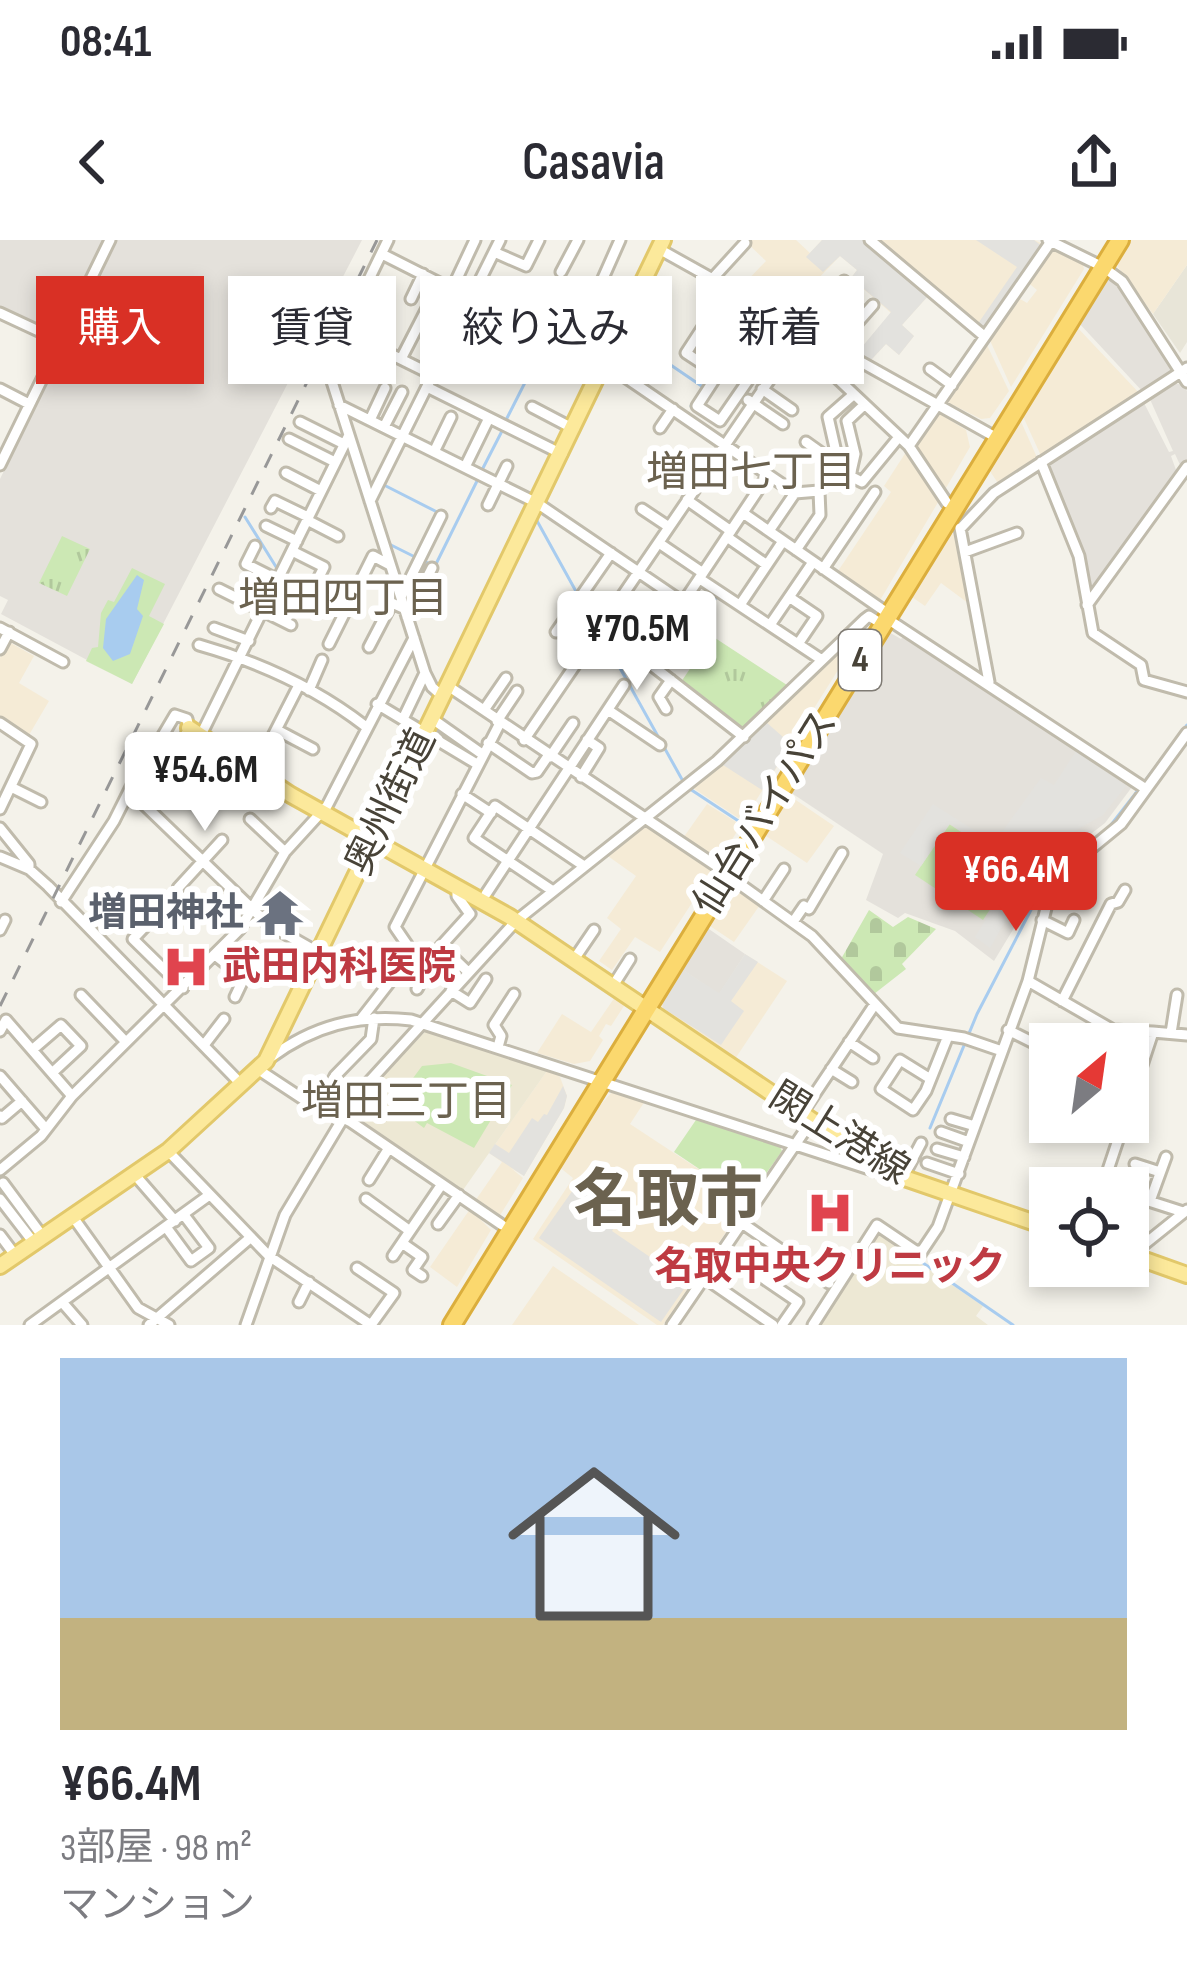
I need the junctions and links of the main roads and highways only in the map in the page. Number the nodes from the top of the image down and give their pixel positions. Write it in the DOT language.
graph roads {
  1 [pos="644,240"];
  2 [pos="1110,240"];
  3 [pos="1120,240"];
  4 [pos="661,244"];
  5 [pos="1100,265"];
  6 [pos="195,732"];
  7 [pos="373,840"];
  8 [pos="424,866"];
  9 [pos="519,919"];
  10 [pos="641,1003"];
  11 [pos="597,1079"];
  12 [pos="1029,1221"];
  13 [pos="1149,1262"];
  14 [pos="0,1266"];
  15 [pos="1187,1275"];
  16 [pos="442,1325"];
  17 [pos="452,1325"];
  1 -- 4 [label="main road"];
  2 -- 5 [label="highway, 仙台バイパス / 4"];
  3 -- 5 [label="highway, 仙台バイパス / 4"];
  4 -- 7 [label="main road, 奥州街道"];
  5 -- 10 [label="highway, 仙台バイパス / 4"];
  6 -- 7 [label="main road, 閖上港線"];
  7 -- 8 [label="main road, 閖上港線"];
  7 -- 14 [label="main road, 奥州街道"];
  8 -- 9 [label="main road, 閖上港線"];
  8 -- 9 [label="main road, 閖上港線"];
  9 -- 10 [label="main road, 閖上港線"];
  9 -- 10 [label="main road, 閖上港線"];
  10 -- 11 [label="highway, 仙台バイパス / 4"];
  10 -- 12 [label="main road, 閖上港線"];
  11 -- 16 [label="highway, 仙台バイパス / 4"];
  11 -- 17 [label="highway, 仙台バイパス / 4"];
  13 -- 15 [label="main road"];
}
